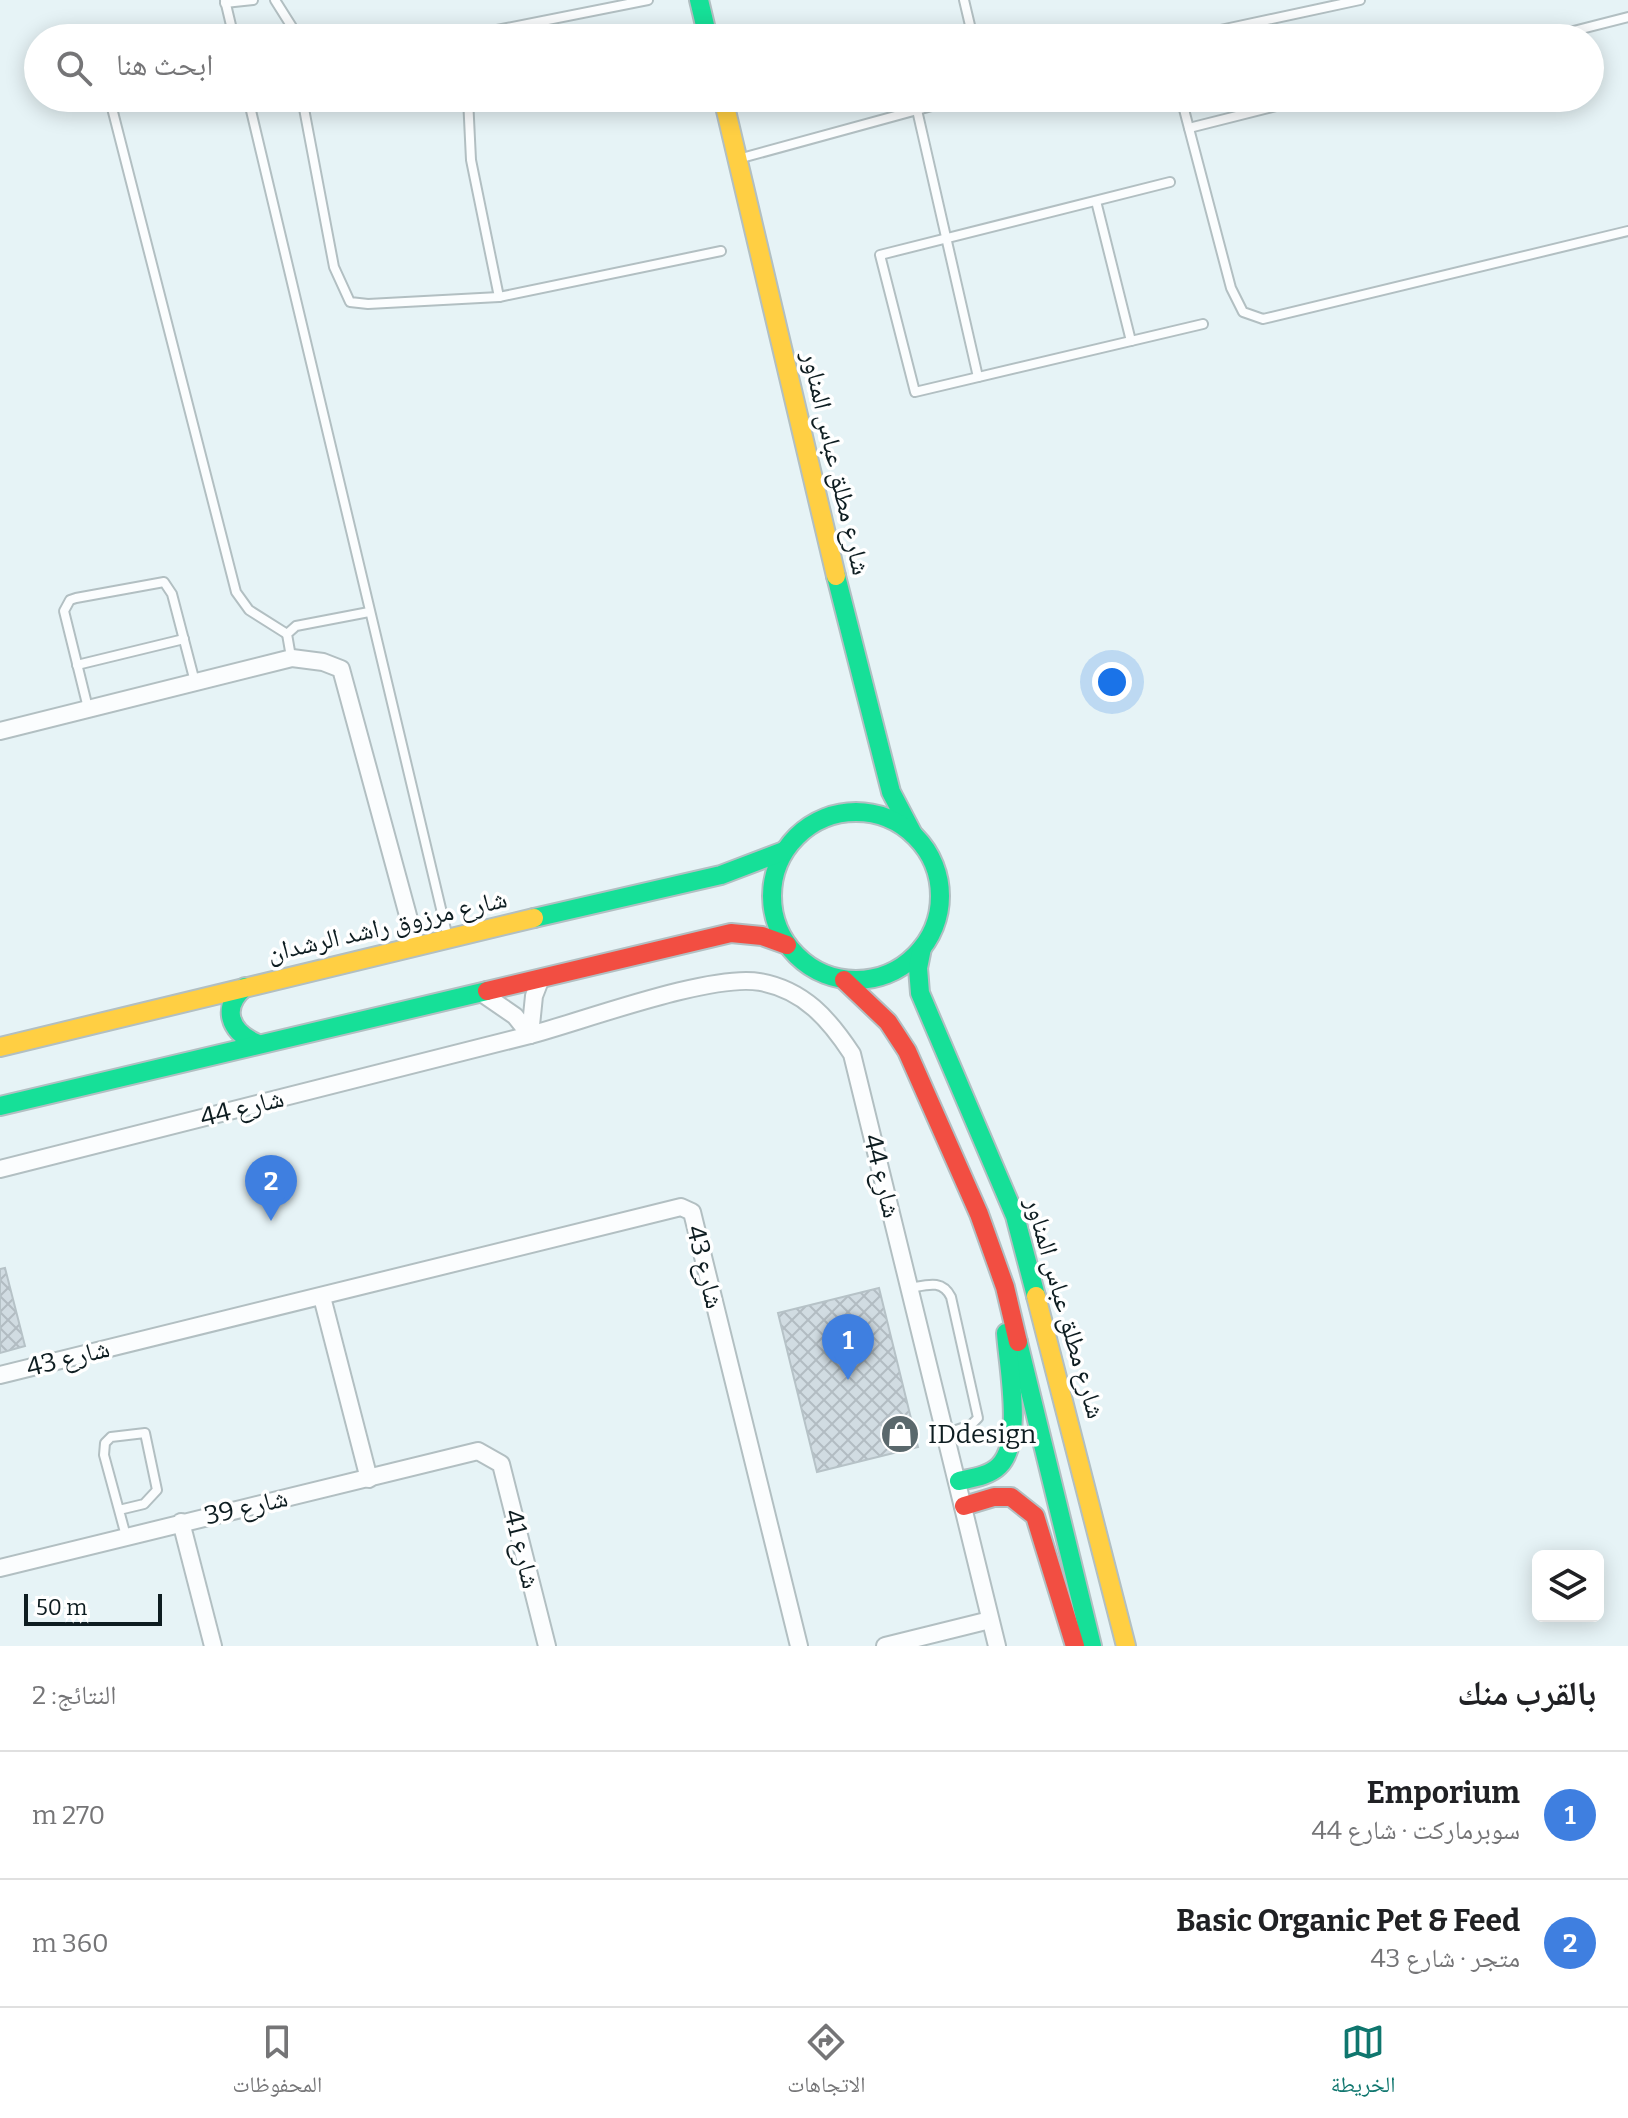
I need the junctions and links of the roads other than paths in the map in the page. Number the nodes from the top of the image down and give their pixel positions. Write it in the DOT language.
graph roads {
  1 [pos="253,0"];
  2 [pos="275,0"];
  3 [pos="648,0"];
  4 [pos="699,0"];
  5 [pos="964,0"];
  6 [pos="1360,0"];
  7 [pos="225,1"];
  8 [pos="1628,17"];
  9 [pos="231,24"];
  10 [pos="290,24"];
  11 [pos="527,24"];
  12 [pos="705,24"];
  13 [pos="970,24"];
  14 [pos="1248,24"];
  15 [pos="1601,24"];
  16 [pos="113,112"];
  17 [pos="251,112"];
  18 [pos="305,112"];
  19 [pos="469,112"];
  20 [pos="726,112"];
  21 [pos="910,112"];
  22 [pos="917,112"];
  23 [pos="1185,112"];
  24 [pos="1252,112"];
  25 [pos="1189,128"];
  26 [pos="738,159"];
  27 [pos="1170,182"];
  28 [pos="1096,201"];
  29 [pos="1628,231"];
  30 [pos="946,238"];
  31 [pos="721,251"];
  32 [pos="499,297"];
  33 [pos="1203,324"];
  34 [pos="1131,341"];
  35 [pos="978,377"];
  36 [pos="369,612"];
  37 [pos="287,634"];
  38 [pos="184,639"];
  39 [pos="292,658"];
  40 [pos="77,665"];
  41 [pos="195,682"];
  42 [pos="88,709"];
  43 [pos="0,731"];
  44 [pos="913,834"];
  45 [pos="784,851"];
  46 [pos="448,938"];
  47 [pos="416,945"];
  48 [pos="787,945"];
  49 [pos="922,948"];
  50 [pos="541,978"];
  51 [pos="844,980"];
  52 [pos="245,987"];
  53 [pos="480,992"];
  54 [pos="530,1035"];
  55 [pos="256,1043"];
  56 [pos="0,1047"];
  57 [pos="0,1106"];
  58 [pos="0,1169"];
  59 [pos="1005,1287"];
  60 [pos="910,1288"];
  61 [pos="322,1297"];
  62 [pos="0,1375"];
  63 [pos="947,1433"];
  64 [pos="492,1456"];
  65 [pos="369,1479"];
  66 [pos="959,1481"];
  67 [pos="964,1506"];
  68 [pos="119,1510"];
  69 [pos="181,1522"];
  70 [pos="126,1536"];
  71 [pos="0,1568"];
  72 [pos="990,1620"];
  73 [pos="213,1646"];
  74 [pos="547,1646"];
  75 [pos="799,1646"];
  76 [pos="885,1646"];
  77 [pos="997,1646"];
  78 [pos="1075,1646"];
  79 [pos="1092,1646"];
  80 [pos="1126,1646"];
  1 -- 7 [label="lane"];
  2 -- 10 [label="lane"];
  3 -- 11 [label="lane"];
  4 -- 12 [label="street"];
  5 -- 13 [label="lane"];
  6 -- 14 [label="lane"];
  7 -- 9 [label="lane"];
  8 -- 15 [label="lane"];
  16 -- 37 [label="lane"];
  17 -- 36 [label="lane"];
  18 -- 32 [label="lane"];
  19 -- 32 [label="lane"];
  20 -- 26 [label="street, شارع مطلق عباس المناور"];
  21 -- 26 [label="lane"];
  22 -- 30 [label="lane"];
  23 -- 25 [label="lane"];
  24 -- 25 [label="lane"];
  25 -- 29 [label="lane"];
  26 -- 44 [label="street, شارع مطلق عباس المناور"];
  27 -- 28 [label="lane"];
  28 -- 30 [label="lane"];
  28 -- 34 [label="lane"];
  30 -- 35 [label="lane"];
  30 -- 35 [label="lane"];
  31 -- 32 [label="lane"];
  33 -- 34 [label="lane"];
  34 -- 35 [label="lane"];
  36 -- 37 [label="lane"];
  36 -- 46 [label="lane"];
  37 -- 39 [label="lane"];
  38 -- 40 [label="lane"];
  38 -- 40 [label="lane"];
  38 -- 41 [label="lane"];
  39 -- 41 [label="street"];
  39 -- 47 [label="street"];
  40 -- 42 [label="lane"];
  41 -- 42 [label="street"];
  42 -- 43 [label="street"];
  44 -- 45 [label="street"];
  44 -- 49 [label="street"];
  45 -- 46 [label="street, شارع مرزوق راشد الرشدان"];
  45 -- 48 [label="street"];
  46 -- 47 [label="street, شارع مرزوق راشد الرشدان"];
  47 -- 52 [label="street, شارع مرزوق راشد الرشدان"];
  48 -- 50 [label="street"];
  48 -- 51 [label="street"];
  49 -- 51 [label="street"];
  49 -- 80 [label="street, شارع مطلق عباس المناور"];
  50 -- 53 [label="street"];
  50 -- 54 [label="street"];
  51 -- 59 [label="street, شارع مطلق عباس المناور"];
  52 -- 55 [label="street"];
  52 -- 56 [label="street, شارع مرزوق راشد الرشدان"];
  53 -- 54 [label="street"];
  53 -- 55 [label="street"];
  54 -- 58 [label="street, شارع 44"];
  54 -- 60 [label="street, شارع 44"];
  55 -- 57 [label="street"];
  59 -- 66 [label="street"];
  59 -- 79 [label="street, شارع مطلق عباس المناور"];
  60 -- 63 [label="street, شارع 44"];
  60 -- 63 [label="lane"];
  61 -- 62 [label="street, شارع 43"];
  61 -- 65 [label="street"];
  61 -- 75 [label="street, شارع 43"];
  63 -- 66 [label="street, شارع 44"];
  64 -- 65 [label="street, شارع 39"];
  64 -- 74 [label="street, شارع 41"];
  65 -- 69 [label="street, شارع 39"];
  66 -- 67 [label="street, شارع 44"];
  67 -- 72 [label="street, شارع 44"];
  67 -- 78 [label="street"];
  68 -- 68 [label="lane"];
  68 -- 70 [label="lane"];
  69 -- 70 [label="street, شارع 39"];
  69 -- 73 [label="street"];
  70 -- 71 [label="street, شارع 39"];
  72 -- 76 [label="street"];
  72 -- 77 [label="street, شارع 44"];
}
